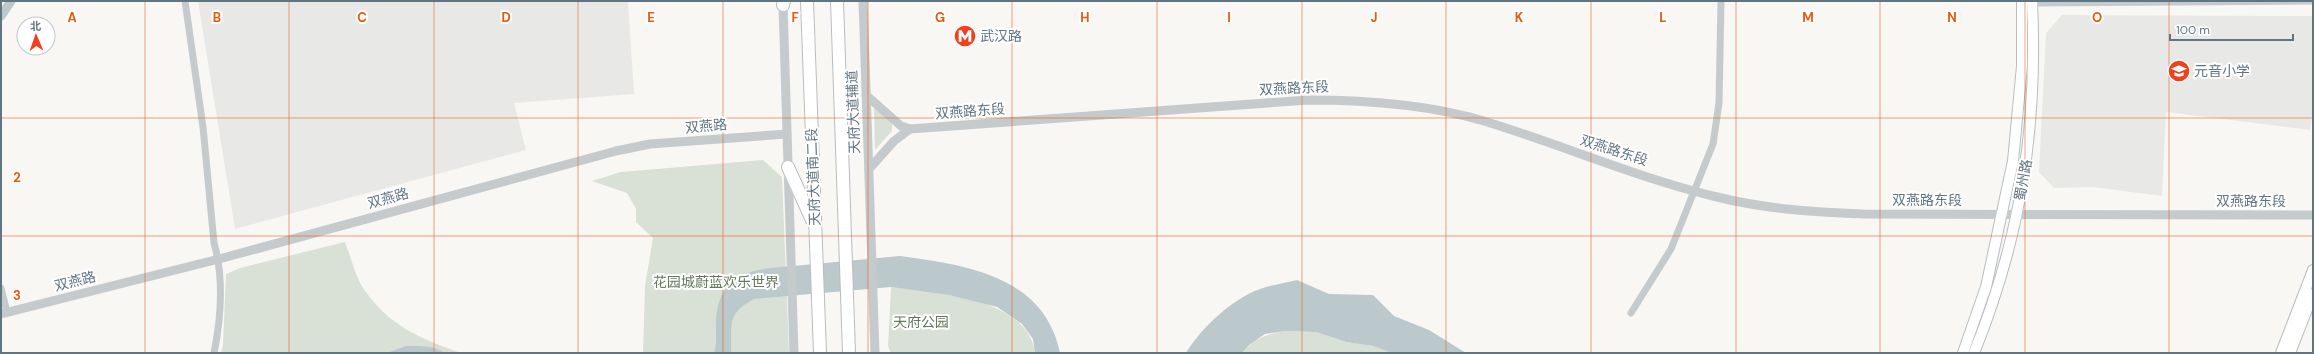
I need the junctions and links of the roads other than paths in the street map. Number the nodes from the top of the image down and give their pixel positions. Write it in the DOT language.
graph roads {
  1 [pos="185,1"];
  2 [pos="807,1"];
  3 [pos="837,1"];
  4 [pos="863,1"];
  5 [pos="1721,1"];
  6 [pos="2313,1"];
  7 [pos="2027,2"];
  8 [pos="784,3"];
  9 [pos="866,94"];
  10 [pos="910,129"];
  11 [pos="787,134"];
  12 [pos="788,167"];
  13 [pos="869,169"];
  14 [pos="1696,191"];
  15 [pos="2002,213"];
  16 [pos="2017,214"];
  17 [pos="2313,215"];
  18 [pos="814,225"];
  19 [pos="219,259"];
  20 [pos="2313,270"];
  21 [pos="1,288"];
  22 [pos="2313,294"];
  23 [pos="4,313"];
  24 [pos="1631,313"];
  25 [pos="214,353"];
  26 [pos="794,353"];
  27 [pos="820,353"];
  28 [pos="849,353"];
  29 [pos="875,353"];
  30 [pos="1963,353"];
  31 [pos="1974,353"];
  32 [pos="2281,353"];
  33 [pos="2290,353"];
  1 -- 19 [label="street"];
  2 -- 18 [label="highway, 天府大道南二段"];
  3 -- 28 [label="highway"];
  4 -- 9 [label="street, 天府大道辅道"];
  5 -- 14 [label="street"];
  6 -- 7 [label="street"];
  7 -- 15 [label="main road, 蜀州路"];
  7 -- 16 [label="main road, 蜀州路"];
  8 -- 11 [label="street"];
  9 -- 10 [label="street"];
  9 -- 13 [label="street, 天府大道辅道"];
  10 -- 13 [label="street"];
  10 -- 14 [label="street, 双燕路东段"];
  11 -- 12 [label="street"];
  11 -- 19 [label="street, 双燕路"];
  12 -- 18 [label="highway"];
  12 -- 26 [label="street"];
  13 -- 29 [label="street, 天府大道辅道"];
  14 -- 15 [label="street, 双燕路东段"];
  14 -- 24 [label="street"];
  15 -- 16 [label="street, 双燕路东段"];
  15 -- 30 [label="main road, 蜀州路"];
  16 -- 17 [label="street, 双燕路东段"];
  16 -- 31 [label="main road, 蜀州路"];
  18 -- 27 [label="highway, 天府大道南二段"];
  19 -- 23 [label="street, 双燕路"];
  19 -- 25 [label="street"];
  20 -- 32 [label="main road"];
  21 -- 23 [label="street"];
  22 -- 33 [label="main road"];
}
